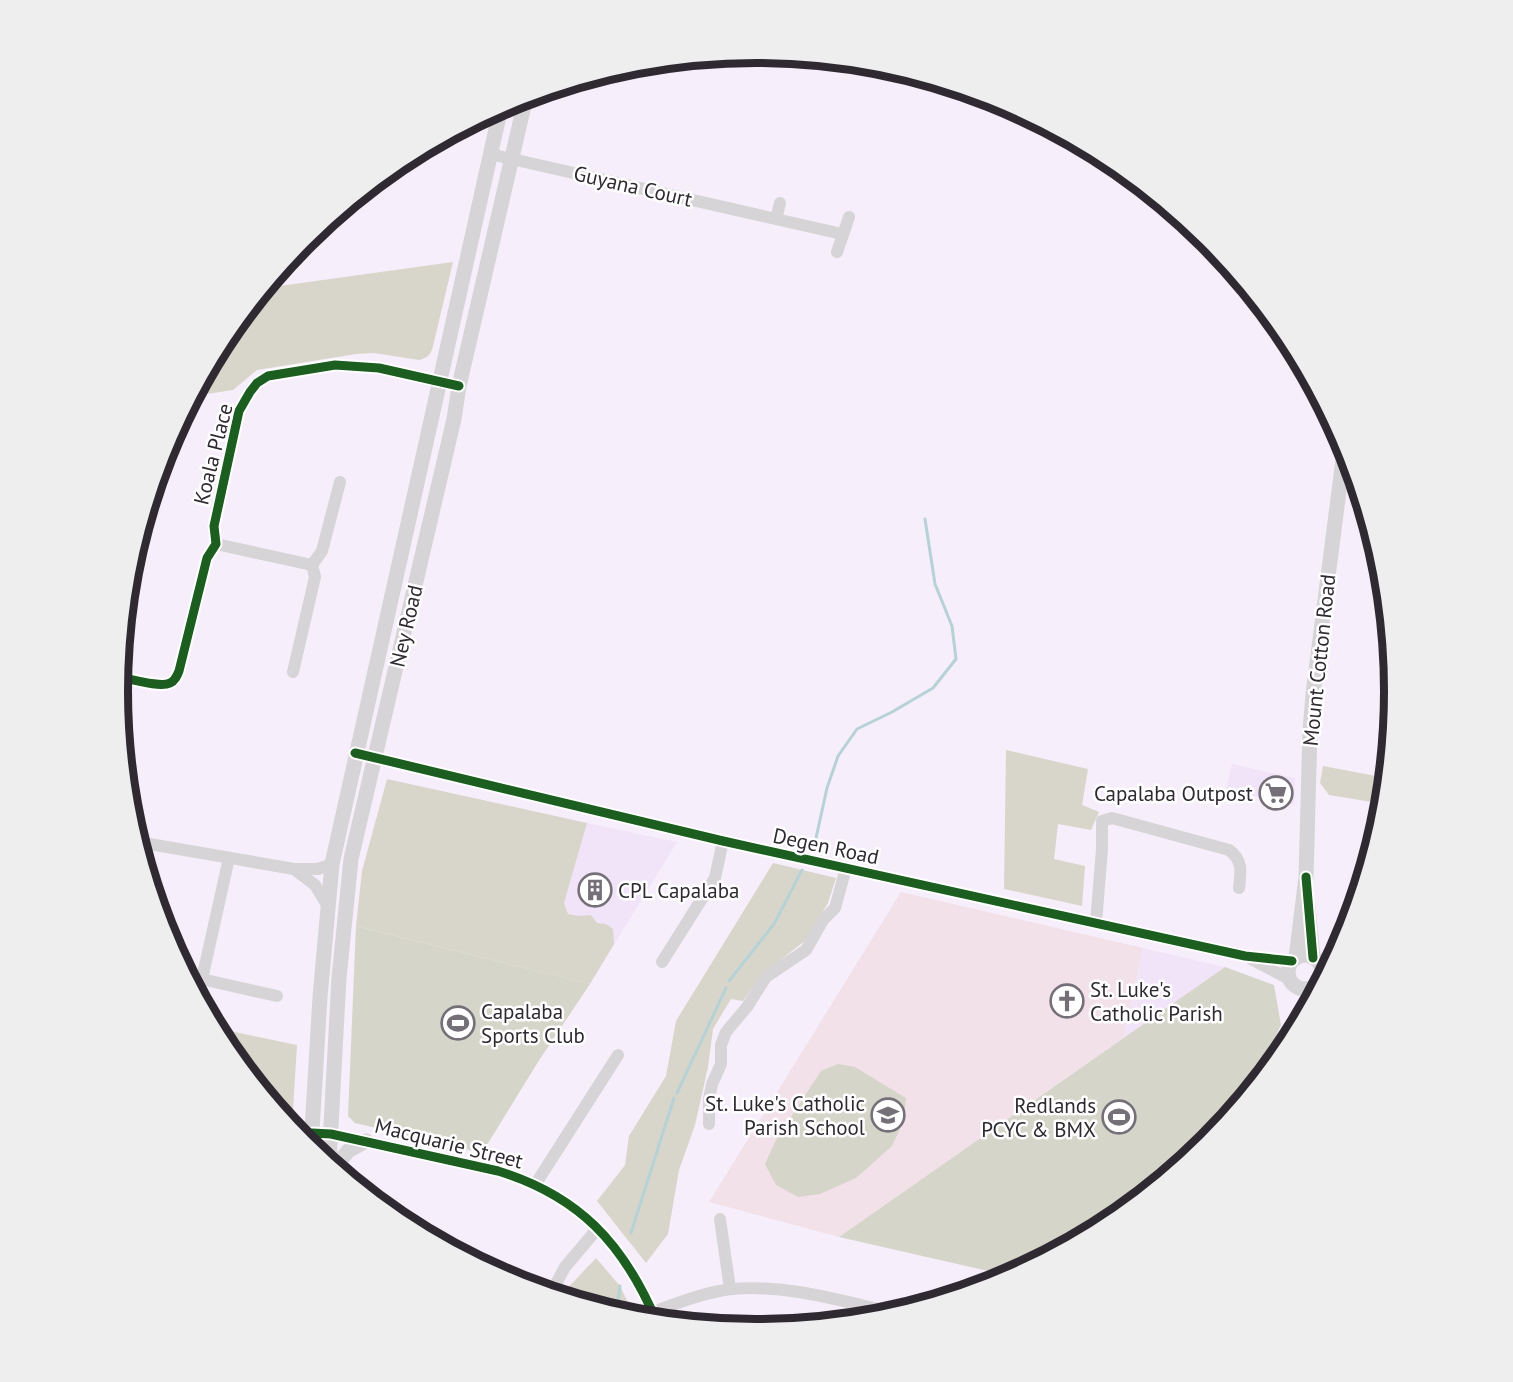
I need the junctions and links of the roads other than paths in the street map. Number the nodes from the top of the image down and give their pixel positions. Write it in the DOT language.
graph roads {
  1 [pos="523,108"];
  2 [pos="498,119"];
  3 [pos="490,154"];
  4 [pos="511,159"];
  5 [pos="780,203"];
  6 [pos="849,217"];
  7 [pos="776,219"];
  8 [pos="842,234"];
  9 [pos="837,252"];
  10 [pos="440,381"];
  11 [pos="459,386"];
  12 [pos="1342,465"];
  13 [pos="340,482"];
  14 [pos="216,544"];
  15 [pos="312,565"];
  16 [pos="293,672"];
  17 [pos="129,679"];
  18 [pos="355,753"];
  19 [pos="375,758"];
  20 [pos="723,842"];
  21 [pos="148,844"];
  22 [pos="229,858"];
  23 [pos="332,864"];
  24 [pos="846,868"];
  25 [pos="294,869"];
  26 [pos="1306,877"];
  27 [pos="1239,888"];
  28 [pos="327,905"];
  29 [pos="1096,923"];
  30 [pos="1245,956"];
  31 [pos="1294,959"];
  32 [pos="662,962"];
  33 [pos="1321,964"];
  34 [pos="198,978"];
  35 [pos="202,979"];
  36 [pos="1292,982"];
  37 [pos="1310,987"];
  38 [pos="277,996"];
  39 [pos="1295,1013"];
  40 [pos="618,1055"];
  41 [pos="708,1124"];
  42 [pos="331,1134"];
  43 [pos="312,1135"];
  44 [pos="316,1139"];
  45 [pos="366,1141"];
  46 [pos="330,1152"];
  47 [pos="340,1161"];
  48 [pos="535,1185"];
  49 [pos="720,1219"];
  50 [pos="598,1228"];
  51 [pos="555,1286"];
  52 [pos="730,1289"];
  53 [pos="873,1308"];
  54 [pos="651,1310"];
  55 [pos="663,1312"];
  1 -- 4 [label="main road, Ney Road"];
  2 -- 3 [label="main road, Ney Road"];
  3 -- 4 [label="street, Guyana Court"];
  3 -- 10 [label="main road, Ney Road"];
  4 -- 7 [label="street, Guyana Court"];
  4 -- 11 [label="main road, Ney Road"];
  5 -- 7 [label="street"];
  6 -- 8 [label="street"];
  7 -- 8 [label="street, Guyana Court"];
  8 -- 9 [label="street"];
  10 -- 11 [label="street, Koala Place"];
  10 -- 14 [label="street, Koala Place"];
  10 -- 18 [label="main road, Ney Road"];
  11 -- 19 [label="main road, Ney Road"];
  12 -- 26 [label="main road, Mount Cotton Road"];
  13 -- 15 [label="street"];
  14 -- 15 [label="street"];
  14 -- 17 [label="street, Koala Place"];
  15 -- 16 [label="street"];
  18 -- 19 [label="street, Degen Road"];
  18 -- 23 [label="main road, Ney Road"];
  19 -- 20 [label="street, Degen Road"];
  19 -- 42 [label="main road, Ney Road"];
  20 -- 24 [label="street, Degen Road"];
  20 -- 32 [label="street"];
  21 -- 22 [label="street"];
  22 -- 25 [label="street"];
  22 -- 35 [label="street"];
  23 -- 25 [label="street"];
  23 -- 28 [label="main road, Ney Road"];
  24 -- 29 [label="street, Degen Road"];
  24 -- 41 [label="street"];
  25 -- 28 [label="street"];
  26 -- 31 [label="main road, Mount Cotton Road"];
  26 -- 33 [label="main road, Mount Cotton Road"];
  27 -- 29 [label="street"];
  28 -- 43 [label="main road, Ney Road"];
  29 -- 30 [label="street, Degen Road"];
  30 -- 31 [label="street, Degen Road"];
  30 -- 36 [label="street, Degen Road"];
  31 -- 33 [label="main road"];
  31 -- 36 [label="main road"];
  34 -- 35 [label="street"];
  35 -- 38 [label="street"];
  36 -- 37 [label="main road"];
  36 -- 39 [label="main road"];
  40 -- 48 [label="street"];
  42 -- 44 [label="street, Macquarie Street"];
  42 -- 45 [label="street, Macquarie Street"];
  42 -- 46 [label="main road, Ney Road"];
  45 -- 47 [label="main road"];
  45 -- 48 [label="street, Macquarie Street"];
  48 -- 50 [label="street, Macquarie Street"];
  49 -- 52 [label="street"];
  50 -- 51 [label="street"];
  50 -- 54 [label="street, Macquarie Street"];
  52 -- 53 [label="street"];
  52 -- 55 [label="street"];
}
